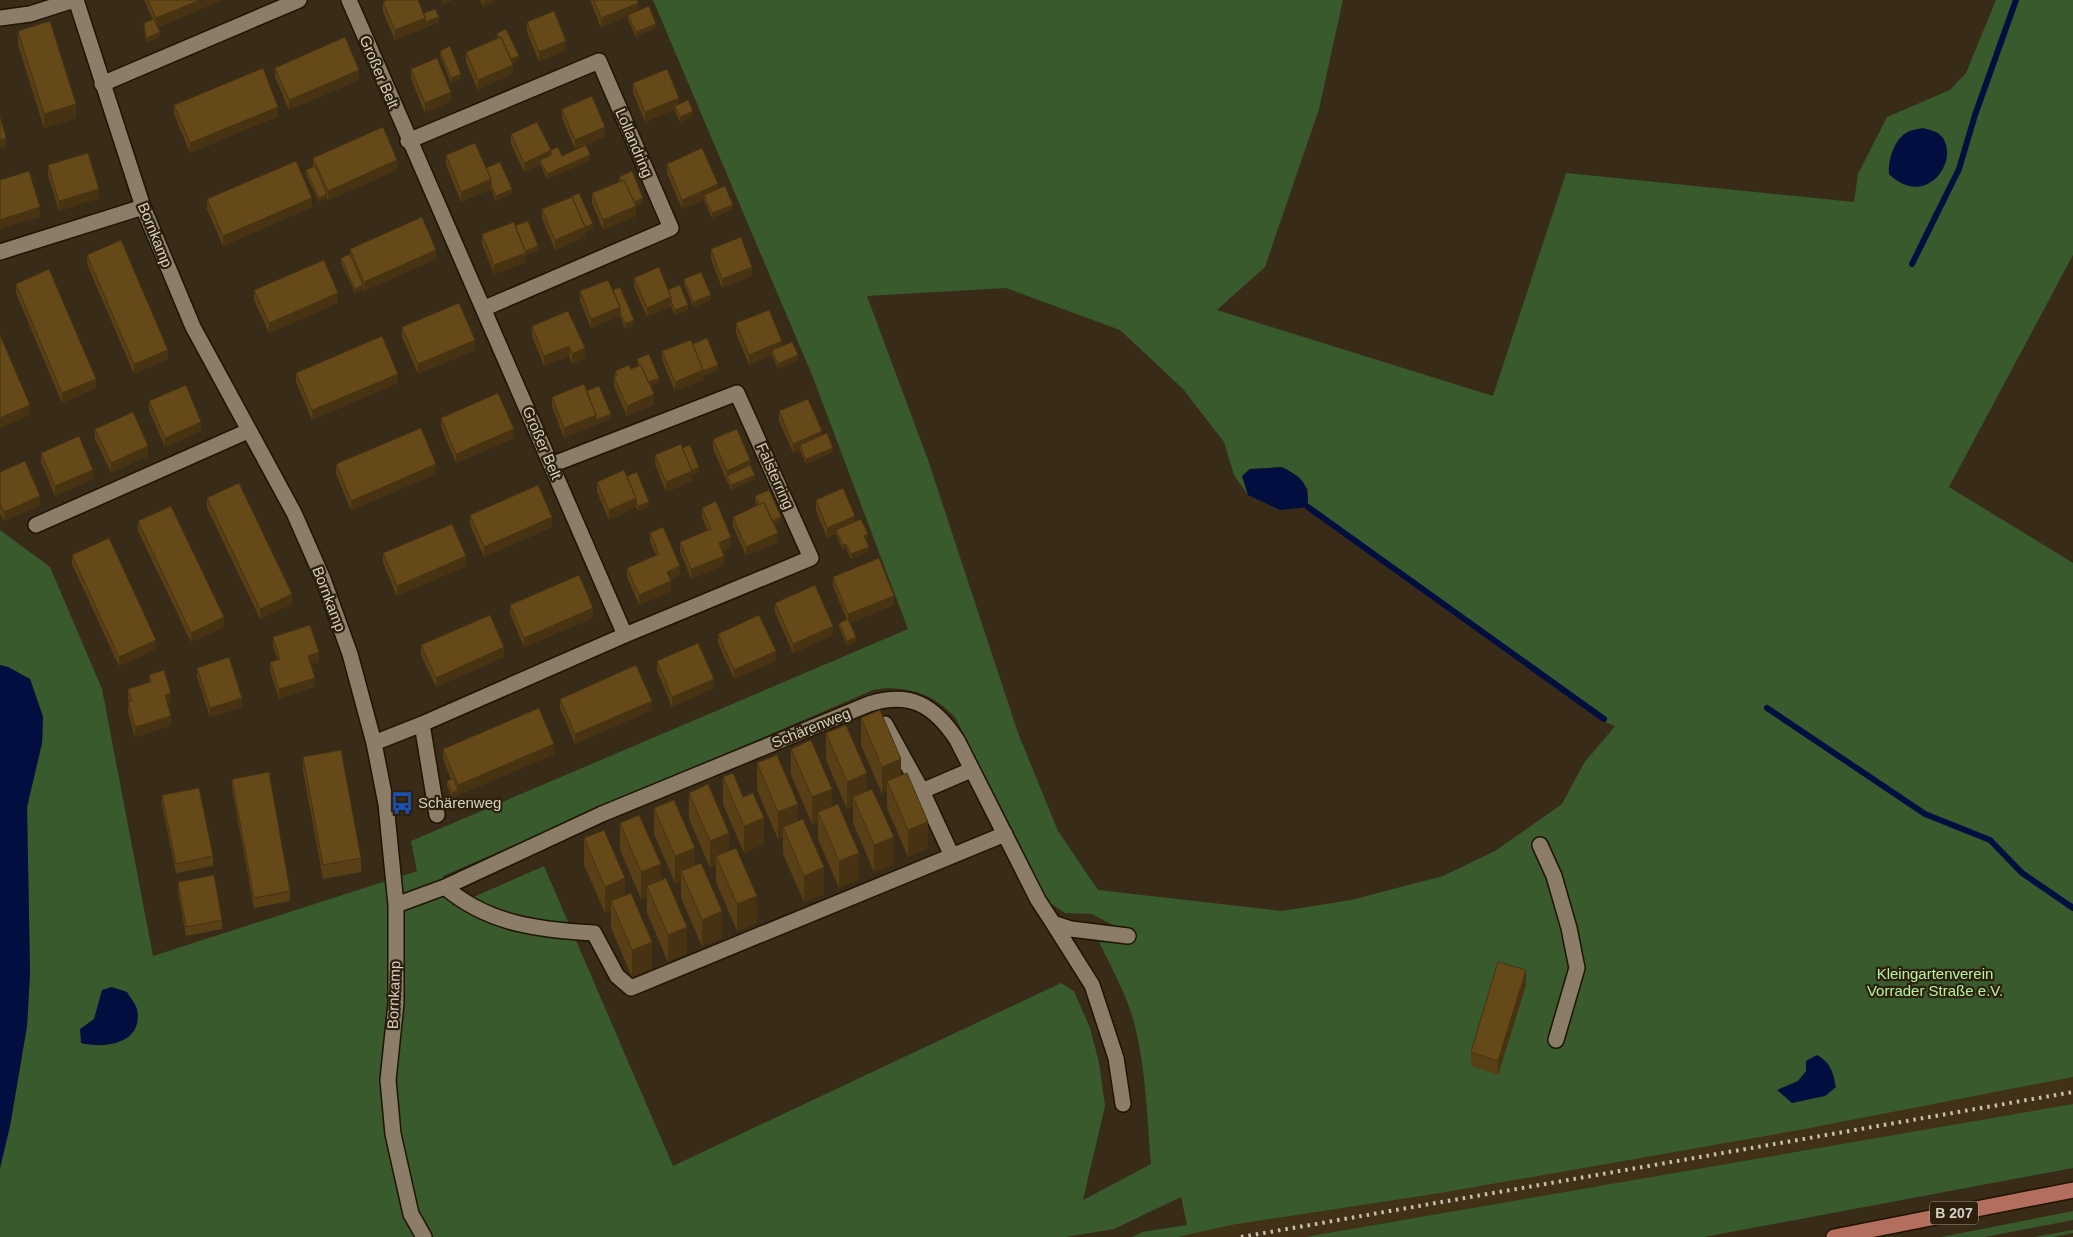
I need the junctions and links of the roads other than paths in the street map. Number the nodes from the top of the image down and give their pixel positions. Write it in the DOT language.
graph roads {
  1 [pos="75,0"];
  2 [pos="298,0"];
  3 [pos="349,0"];
  4 [pos="0,18"];
  5 [pos="102,84"];
  6 [pos="408,141"];
  7 [pos="142,207"];
  8 [pos="0,252"];
  9 [pos="484,308"];
  10 [pos="248,431"];
  11 [pos="551,465"];
  12 [pos="36,525"];
  13 [pos="625,635"];
  14 [pos="874,703"];
  15 [pos="422,724"];
  16 [pos="374,743"];
  17 [pos="971,770"];
  18 [pos="922,791"];
  19 [pos="438,816"];
  20 [pos="1005,834"];
  21 [pos="1540,845"];
  22 [pos="952,856"];
  23 [pos="445,887"];
  24 [pos="396,905"];
  25 [pos="1053,923"];
  26 [pos="1128,936"];
  27 [pos="1556,1040"];
  28 [pos="1123,1104"];
  29 [pos="2073,1190"];
  30 [pos="424,1237"];
  31 [pos="1834,1237"];
  1 -- 4 [label="street"];
  1 -- 5 [label="street, Bornkamp"];
  2 -- 5 [label="street"];
  3 -- 6 [label="street, Großer Belt"];
  5 -- 7 [label="street, Bornkamp"];
  6 -- 9 [label="street, Großer Belt"];
  6 -- 9 [label="street, Lollandring"];
  7 -- 8 [label="street"];
  7 -- 10 [label="street, Bornkamp"];
  9 -- 11 [label="street, Großer Belt"];
  10 -- 12 [label="street"];
  10 -- 16 [label="street, Bornkamp"];
  11 -- 13 [label="street, Großer Belt"];
  11 -- 13 [label="street, Falsterring"];
  13 -- 15 [label="street"];
  14 -- 17 [label="street, Schärenweg"];
  14 -- 18 [label="street"];
  14 -- 23 [label="street, Schärenweg"];
  15 -- 16 [label="street"];
  15 -- 19 [label="street"];
  16 -- 24 [label="street, Bornkamp"];
  17 -- 18 [label="street"];
  17 -- 20 [label="street, Schärenweg"];
  18 -- 22 [label="street"];
  20 -- 22 [label="street"];
  20 -- 25 [label="street, Schärenweg"];
  21 -- 27 [label="street"];
  22 -- 23 [label="street"];
  23 -- 24 [label="street, Schärenweg"];
  24 -- 30 [label="street, Bornkamp"];
  25 -- 26 [label="street"];
  25 -- 28 [label="street, Schärenweg"];
  29 -- 31 [label="main road, B 207"];
}
